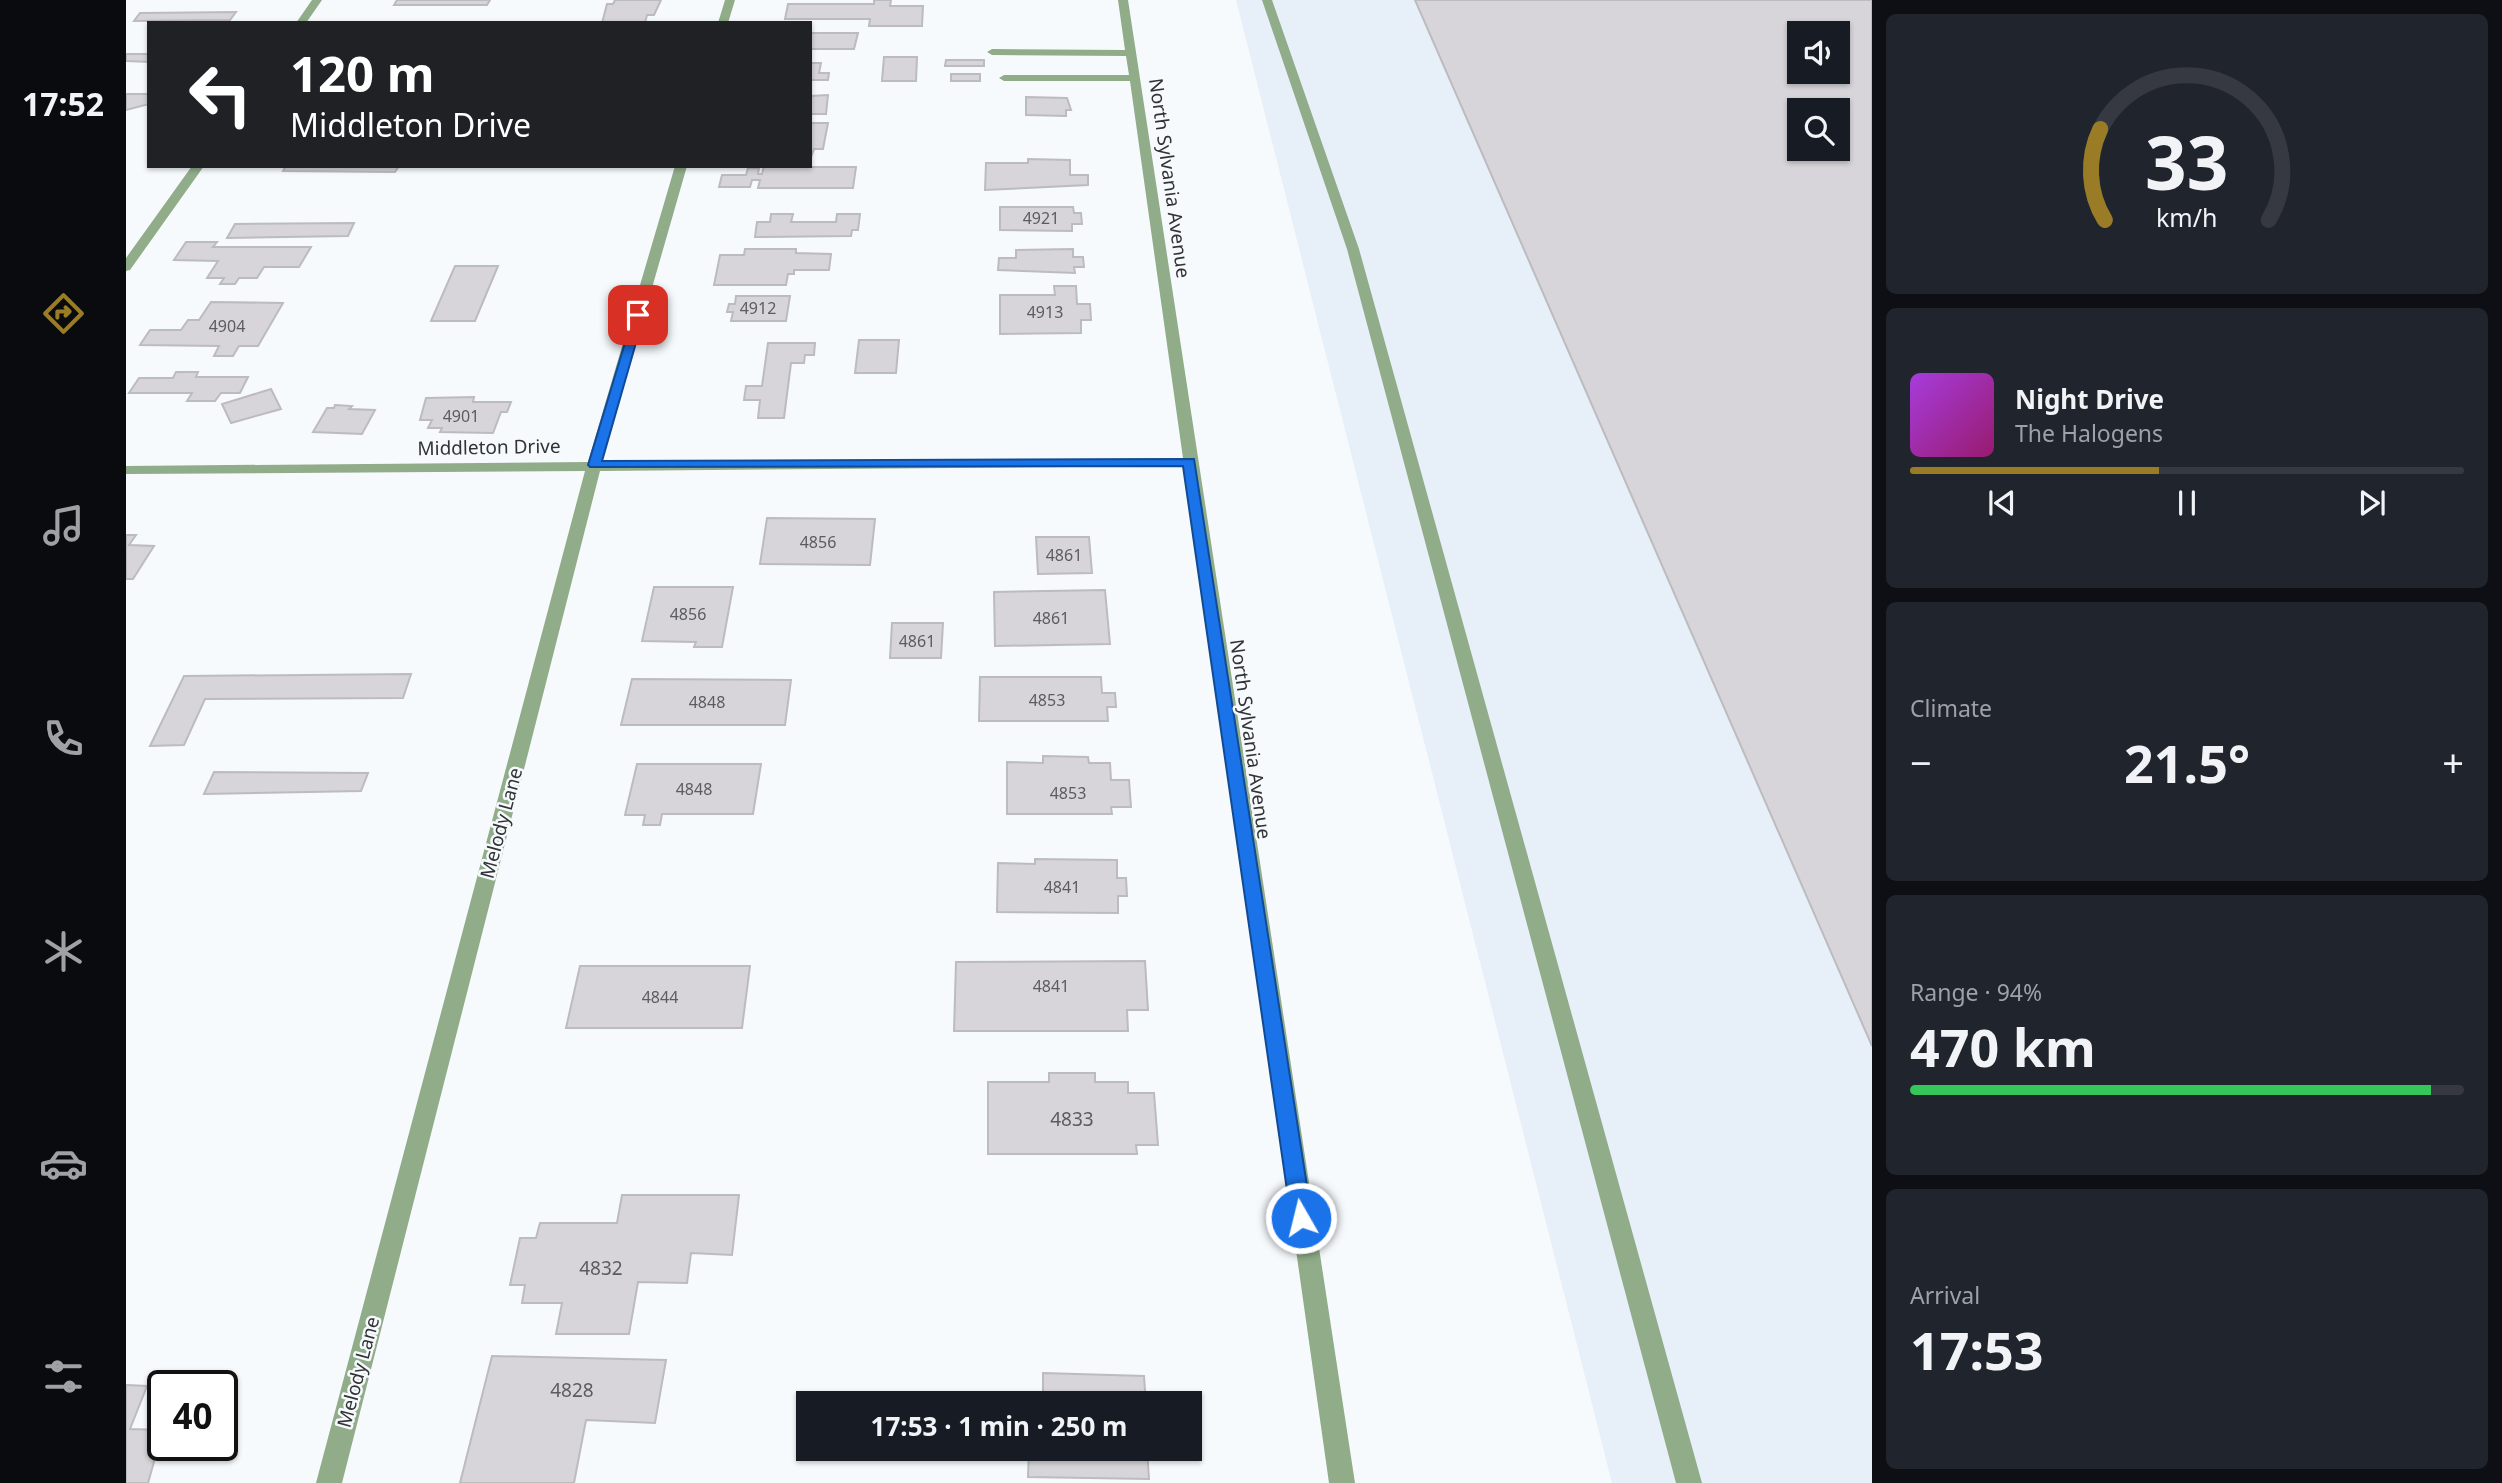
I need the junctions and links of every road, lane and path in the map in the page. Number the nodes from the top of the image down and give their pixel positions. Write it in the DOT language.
graph roads {
  1 [pos="317,0"];
  2 [pos="730,0"];
  3 [pos="1124,0"];
  4 [pos="1267,0"];
  5 [pos="302,21"];
  6 [pos="724,21"];
  7 [pos="992,52"];
  8 [pos="1131,53"];
  9 [pos="1004,78"];
  10 [pos="1135,78"];
  11 [pos="197,168"];
  12 [pos="680,168"];
  13 [pos="126,267"];
  14 [pos="1189,462"];
  15 [pos="594,465"];
  16 [pos="126,470"];
  17 [pos="329,1483"];
  18 [pos="1342,1483"];
  19 [pos="1689,1483"];
  1 -- 5 [label="street"];
  2 -- 6 [label="street"];
  3 -- 8 [label="street, North Sylvania Avenue"];
  4 -- 19 [label="street"];
  7 -- 8 [label="street"];
  8 -- 10 [label="street, North Sylvania Avenue"];
  9 -- 10 [label="street"];
  10 -- 14 [label="street, North Sylvania Avenue"];
  11 -- 13 [label="street"];
  12 -- 15 [label="street, Melody Lane"];
  14 -- 15 [label="street, Middleton Drive"];
  14 -- 18 [label="street, North Sylvania Avenue"];
  15 -- 16 [label="street, Middleton Drive"];
  15 -- 17 [label="street, Melody Lane"];
}
